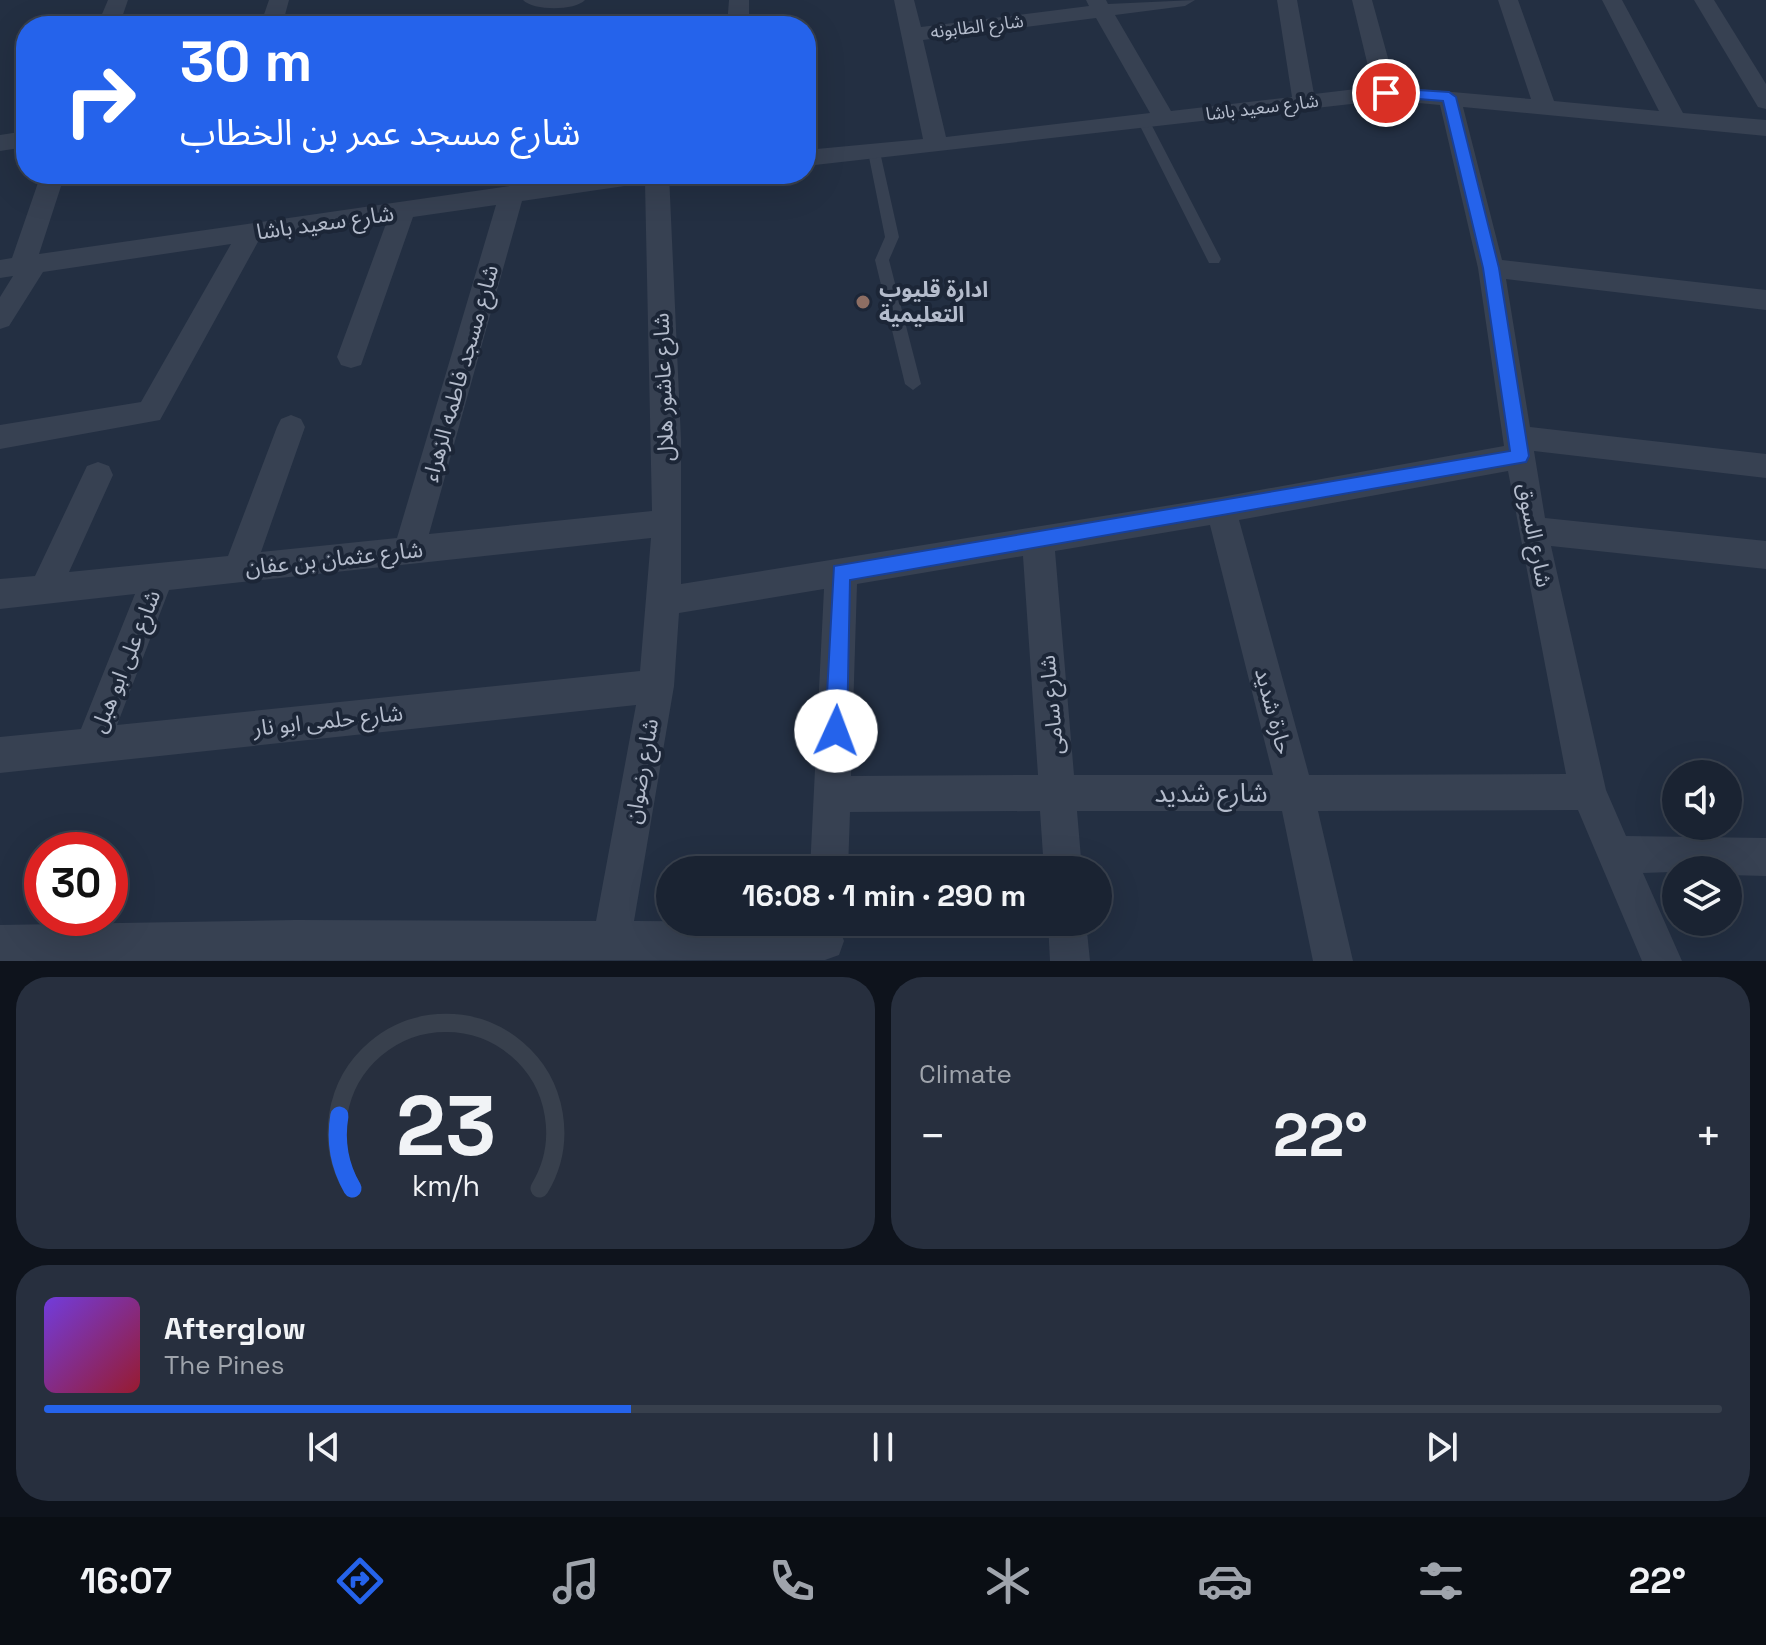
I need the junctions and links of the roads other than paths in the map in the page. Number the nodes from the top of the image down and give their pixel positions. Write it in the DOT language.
graph roads {
  1 [pos="533,0"];
  2 [pos="574,0"];
  3 [pos="904,0"];
  4 [pos="1185,0"];
  5 [pos="1287,0"];
  6 [pos="1362,0"];
  7 [pos="1508,0"];
  8 [pos="1612,0"];
  9 [pos="1704,0"];
  10 [pos="1099,5"];
  11 [pos="912,35"];
  12 [pos="1386,93"];
  13 [pos="1449,97"];
  14 [pos="1304,102"];
  15 [pos="1766,102"];
  16 [pos="1544,105"];
  17 [pos="1675,119"];
  18 [pos="1154,121"];
  19 [pos="1766,128"];
  20 [pos="936,146"];
  21 [pos="874,152"];
  22 [pos="816,157"];
  23 [pos="49,184"];
  24 [pos="584,184"];
  25 [pos="657,184"];
  26 [pos="511,195"];
  27 [pos="403,210"];
  28 [pos="251,232"];
  29 [pos="1214,259"];
  30 [pos="19,266"];
  31 [pos="1491,268"];
  32 [pos="1766,300"];
  33 [pos="0,319"];
  34 [pos="351,357"];
  35 [pos="913,384"];
  36 [pos="291,427"];
  37 [pos="0,437"];
  38 [pos="1519,447"];
  39 [pos="1766,466"];
  40 [pos="98,475"];
  41 [pos="1221,510"];
  42 [pos="667,523"];
  43 [pos="1532,530"];
  44 [pos="1038,540"];
  45 [pos="409,551"];
  46 [pos="1766,555"];
  47 [pos="239,568"];
  48 [pos="841,573"];
  49 [pos="158,577"];
  50 [pos="45,589"];
  51 [pos="0,594"];
  52 [pos="664,601"];
  53 [pos="657,686"];
  54 [pos="92,745"];
  55 [pos="0,755"];
  56 [pos="1588,792"];
  57 [pos="1296,793"];
  58 [pos="834,794"];
  59 [pos="1058,794"];
  60 [pos="1613,854"];
  61 [pos="830,856"];
  62 [pos="1062,856"];
  63 [pos="1766,857"];
  64 [pos="1068,936"];
  65 [pos="825,941"];
  66 [pos="0,944"];
  67 [pos="609,950"];
  68 [pos="1070,961"];
  69 [pos="1333,961"];
  70 [pos="1662,961"];
  1 -- 2 [label="street"];
  3 -- 11 [label="street"];
  4 -- 10 [label="street, شارع الطابونه"];
  5 -- 14 [label="street"];
  6 -- 12 [label="street"];
  7 -- 16 [label="street"];
  8 -- 17 [label="street"];
  9 -- 15 [label="street"];
  10 -- 11 [label="street, شارع الطابونه"];
  10 -- 18 [label="street"];
  11 -- 20 [label="street"];
  12 -- 13 [label="street, شارع سعيد باشا"];
  12 -- 14 [label="street, شارع سعيد باشا"];
  13 -- 16 [label="street, شارع سعيد باشا"];
  13 -- 31 [label="street, شارع السوق"];
  14 -- 18 [label="street, شارع سعيد باشا"];
  16 -- 17 [label="street, شارع سعيد باشا"];
  17 -- 19 [label="street, شارع سعيد باشا"];
  18 -- 20 [label="street, شارع سعيد باشا"];
  18 -- 29 [label="lane"];
  20 -- 21 [label="street, شارع سعيد باشا"];
  21 -- 22 [label="street, شارع سعيد باشا"];
  21 -- 35 [label="lane"];
  23 -- 30 [label="street"];
  24 -- 26 [label="street, شارع سعيد باشا"];
  25 -- 42 [label="street, شارع عاشور هلال"];
  26 -- 27 [label="street, شارع سعيد باشا"];
  26 -- 45 [label="street, شارع مسجد فاطمه الزهراء"];
  27 -- 28 [label="street, شارع سعيد باشا"];
  27 -- 34 [label="street"];
  28 -- 30 [label="street, شارع سعيد باشا"];
  28 -- 37 [label="street"];
  30 -- 33 [label="street"];
  31 -- 32 [label="street"];
  31 -- 38 [label="street, شارع السوق"];
  36 -- 47 [label="street"];
  38 -- 39 [label="street"];
  38 -- 41 [label="street"];
  38 -- 43 [label="street, شارع السوق"];
  40 -- 50 [label="street"];
  41 -- 44 [label="street"];
  41 -- 57 [label="street, حارة شديد"];
  42 -- 45 [label="street, شارع عثمان بن عفان"];
  42 -- 52 [label="street, شارع عاشور هلال"];
  43 -- 46 [label="street"];
  43 -- 56 [label="street, شارع السوق"];
  44 -- 48 [label="street"];
  44 -- 59 [label="street, شارع سامى"];
  45 -- 47 [label="street, شارع عثمان بن عفان"];
  47 -- 49 [label="street, شارع عثمان بن عفان"];
  48 -- 52 [label="street"];
  48 -- 58 [label="street"];
  49 -- 50 [label="street, شارع عثمان بن عفان"];
  49 -- 54 [label="street, شارع على ابو هبل"];
  50 -- 51 [label="street, شارع عثمان بن عفان"];
  52 -- 53 [label="street, شارع رضوان"];
  53 -- 54 [label="street, شارع حلمى ابو نار"];
  53 -- 67 [label="street, شارع رضوان"];
  54 -- 55 [label="street, شارع حلمى ابو نار"];
  56 -- 57 [label="street, شارع شديد"];
  56 -- 60 [label="street, شارع السوق"];
  57 -- 59 [label="street, شارع شديد"];
  57 -- 69 [label="street, حارة شديد"];
  58 -- 59 [label="street, شارع شديد"];
  58 -- 61 [label="street"];
  59 -- 62 [label="street, شارع سامى"];
  60 -- 63 [label="street"];
  60 -- 70 [label="street, شارع السوق"];
  64 -- 68 [label="street"];
  65 -- 67 [label="street"];
  66 -- 67 [label="street"];
}
